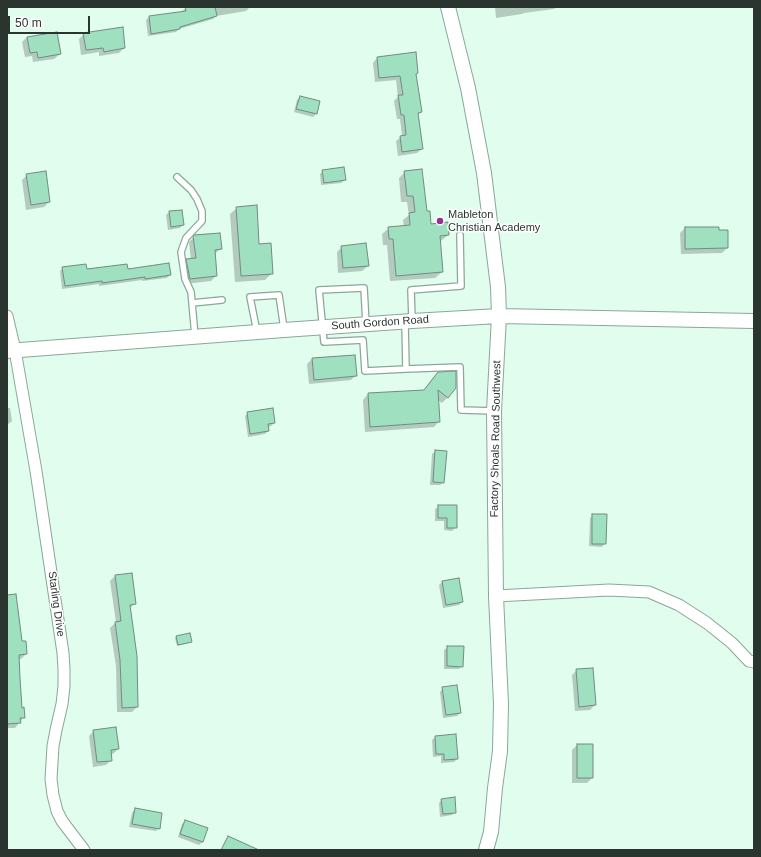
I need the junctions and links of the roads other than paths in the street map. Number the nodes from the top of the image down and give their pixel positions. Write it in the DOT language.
graph roads {
  1 [pos="448,7"];
  2 [pos="177,177"];
  3 [pos="460,235"];
  4 [pos="222,300"];
  5 [pos="192,303"];
  6 [pos="7,316"];
  7 [pos="499,316"];
  8 [pos="408,321"];
  9 [pos="754,321"];
  10 [pos="366,324"];
  11 [pos="322,327"];
  12 [pos="284,330"];
  13 [pos="256,332"];
  14 [pos="195,336"];
  15 [pos="11,350"];
  16 [pos="406,369"];
  17 [pos="494,411"];
  18 [pos="496,596"];
  19 [pos="754,662"];
  20 [pos="84,850"];
  21 [pos="486,850"];
  1 -- 7 [label="street, Factory Shoals Road Southwest"];
  2 -- 5 [label="lane"];
  3 -- 8 [label="lane"];
  4 -- 5 [label="lane"];
  5 -- 14 [label="lane"];
  6 -- 15 [label="street, Starling Drive"];
  7 -- 8 [label="street, South Gordon Road"];
  7 -- 9 [label="street, South Gordon Road"];
  7 -- 17 [label="street, Factory Shoals Road Southwest"];
  8 -- 10 [label="street, South Gordon Road"];
  8 -- 16 [label="lane"];
  10 -- 11 [label="street, South Gordon Road"];
  10 -- 11 [label="lane"];
  11 -- 12 [label="street, South Gordon Road"];
  11 -- 16 [label="lane"];
  12 -- 13 [label="street, South Gordon Road"];
  12 -- 13 [label="lane"];
  13 -- 14 [label="street, South Gordon Road"];
  14 -- 15 [label="street, South Gordon Road"];
  15 -- 20 [label="street, Starling Drive"];
  16 -- 17 [label="lane"];
  17 -- 18 [label="street, Factory Shoals Road Southwest"];
  18 -- 19 [label="street"];
  18 -- 21 [label="street, Factory Shoals Road Southwest"];
}
